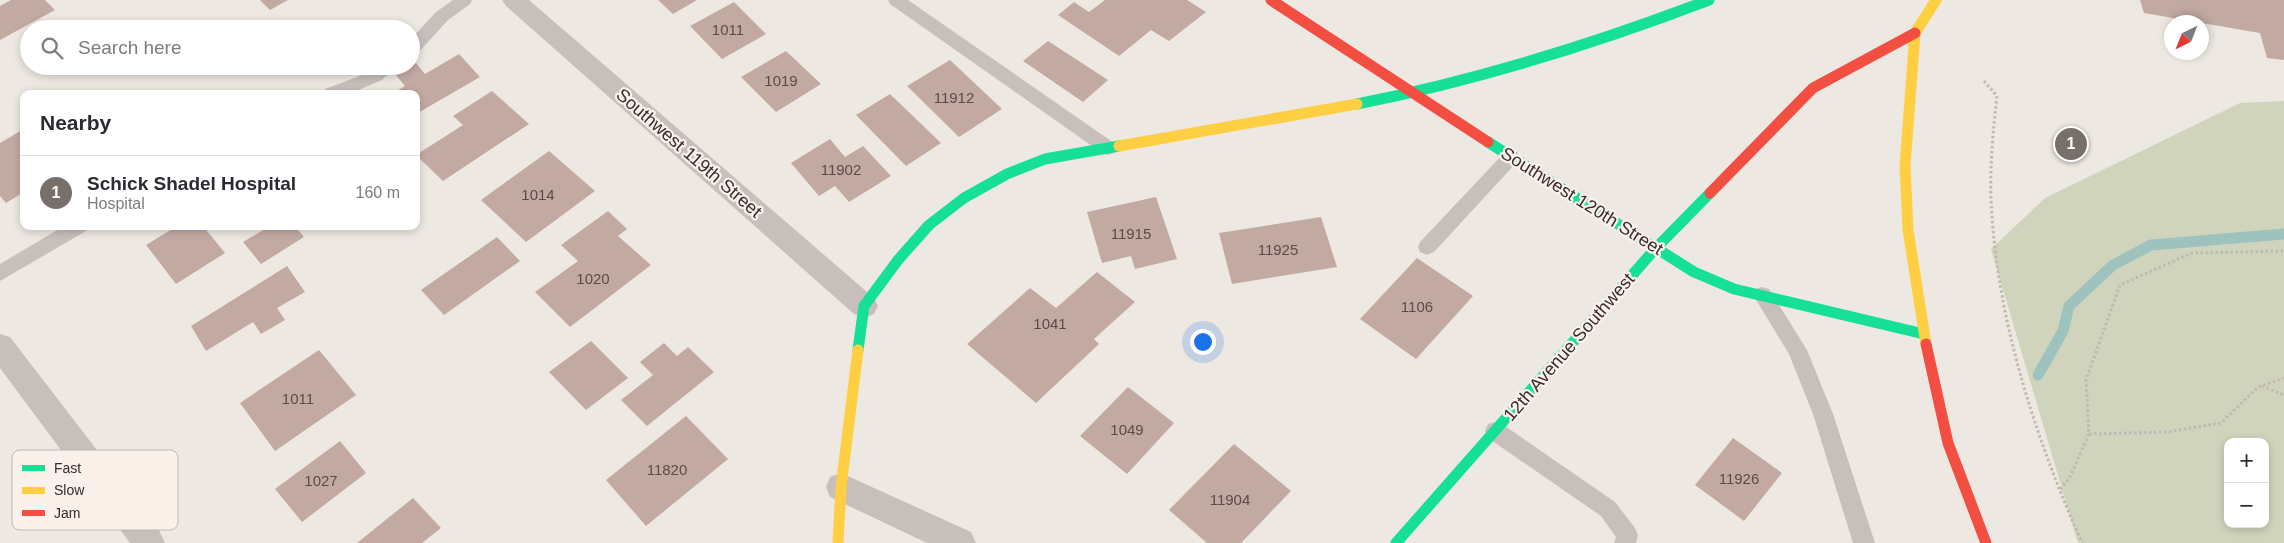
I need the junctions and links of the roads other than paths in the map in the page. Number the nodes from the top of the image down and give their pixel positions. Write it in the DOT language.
graph roads {
  1 [pos="464,0"];
  2 [pos="514,0"];
  3 [pos="896,0"];
  4 [pos="1271,0"];
  5 [pos="1709,0"];
  6 [pos="1936,0"];
  7 [pos="1915,33"];
  8 [pos="420,40"];
  9 [pos="377,75"];
  10 [pos="340,90"];
  11 [pos="1416,93"];
  12 [pos="1108,148"];
  13 [pos="1511,157"];
  14 [pos="73,230"];
  15 [pos="1426,247"];
  16 [pos="1656,248"];
  17 [pos="0,273"];
  18 [pos="1762,296"];
  19 [pos="864,306"];
  20 [pos="1924,334"];
  21 [pos="0,346"];
  22 [pos="1495,430"];
  23 [pos="79,450"];
  24 [pos="841,486"];
  25 [pos="139,530"];
  26 [pos="149,543"];
  27 [pos="838,543"];
  28 [pos="960,543"];
  29 [pos="1396,543"];
  30 [pos="1626,543"];
  31 [pos="1864,543"];
  32 [pos="1986,543"];
  1 -- 8 [label="lane"];
  2 -- 19 [label="street, Southwest 119th Street"];
  3 -- 12 [label="lane"];
  4 -- 11 [label="street, Southwest 120th Street"];
  5 -- 11 [label="street"];
  6 -- 7 [label="street"];
  7 -- 16 [label="street, 12th Avenue Southwest"];
  7 -- 20 [label="street"];
  9 -- 10 [label="lane"];
  11 -- 12 [label="street"];
  11 -- 13 [label="street, Southwest 120th Street"];
  12 -- 19 [label="street"];
  13 -- 15 [label="lane"];
  13 -- 16 [label="street, Southwest 120th Street"];
  14 -- 17 [label="lane"];
  16 -- 18 [label="street, Southwest 120th Street"];
  16 -- 22 [label="street, 12th Avenue Southwest"];
  18 -- 20 [label="street, Southwest 120th Street"];
  18 -- 31 [label="lane"];
  19 -- 24 [label="street"];
  20 -- 32 [label="street"];
  21 -- 23 [label="street"];
  22 -- 29 [label="street, 12th Avenue Southwest"];
  22 -- 30 [label="lane"];
  24 -- 27 [label="street"];
  24 -- 28 [label="street"];
  25 -- 26 [label="street"];
}
